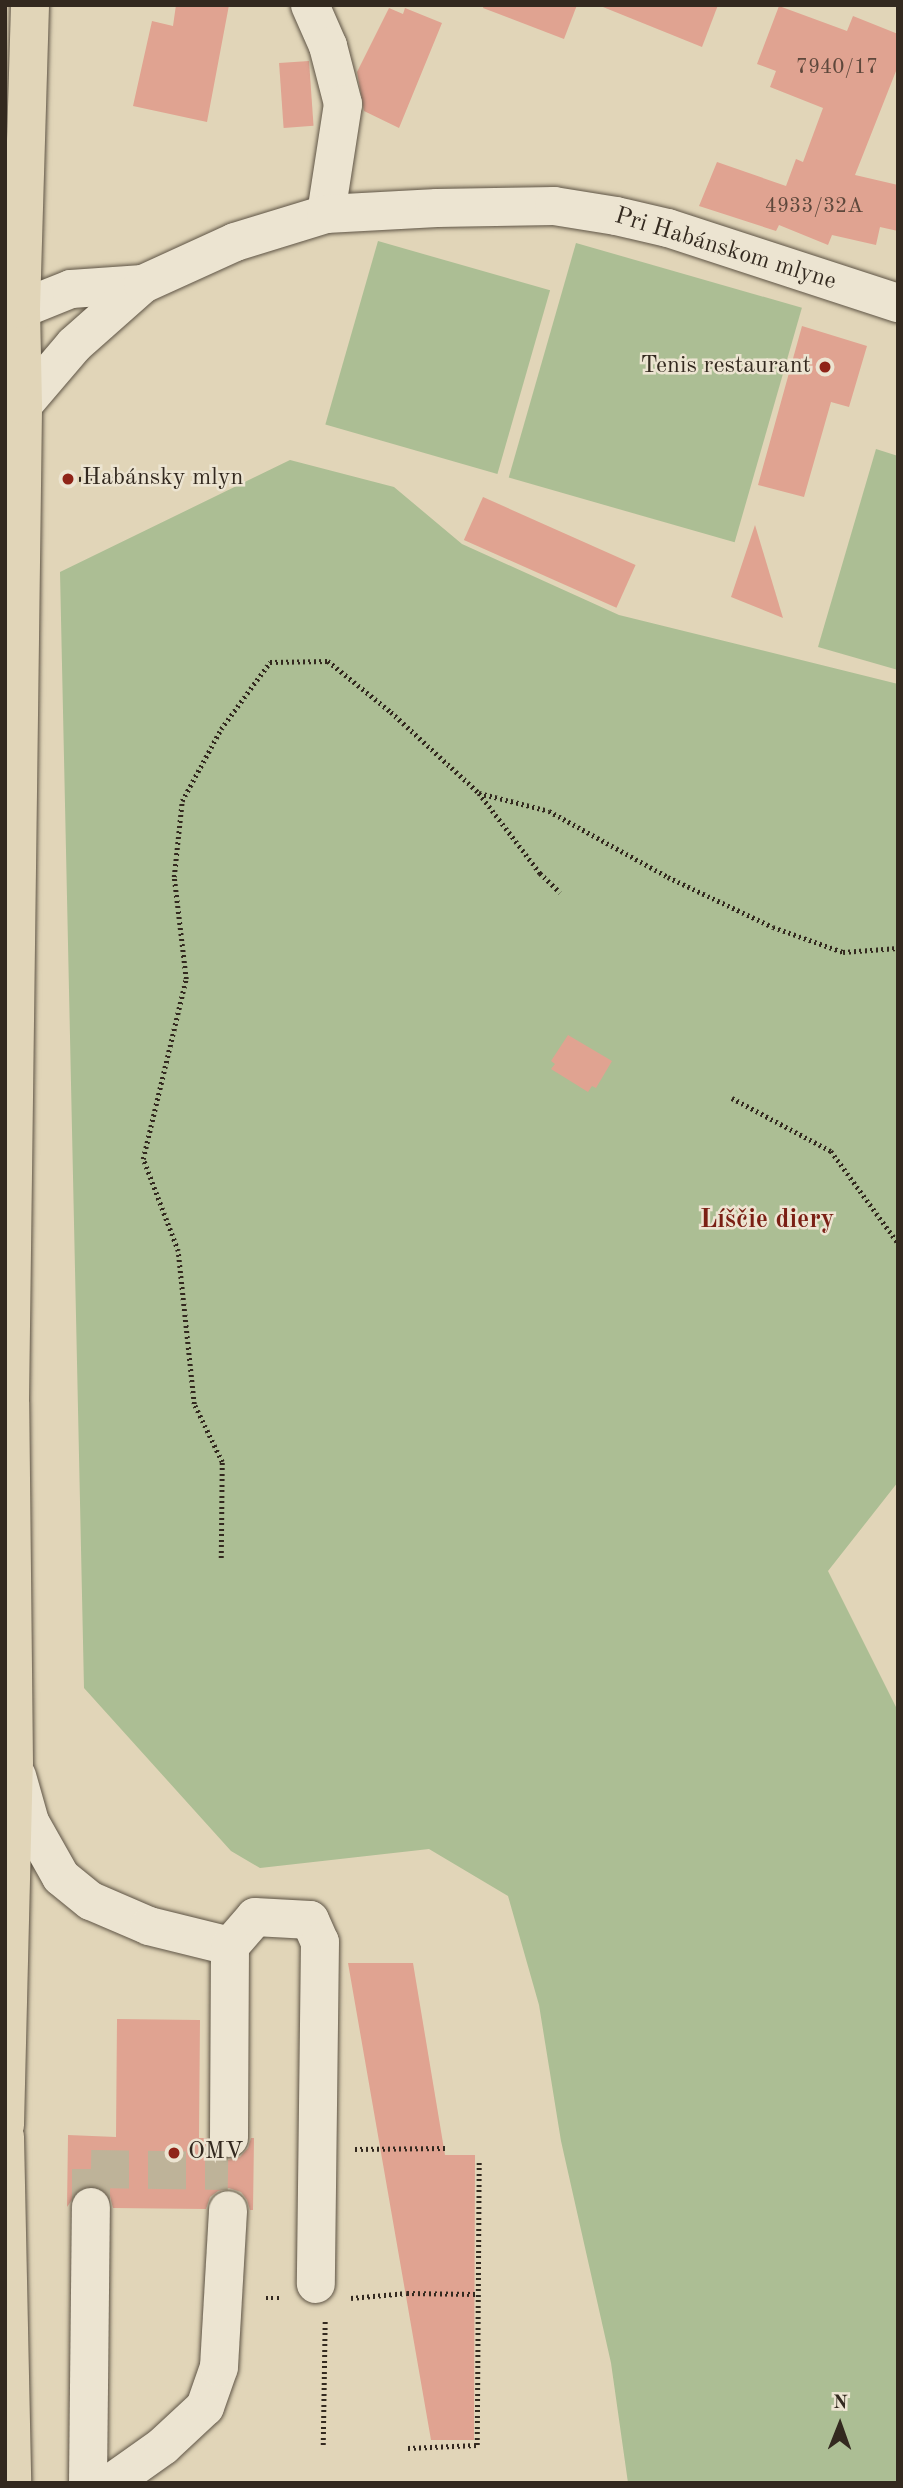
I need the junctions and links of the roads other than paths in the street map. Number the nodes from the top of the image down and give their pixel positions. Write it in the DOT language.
graph roads {
  1 [pos="30,5"];
  2 [pos="310,5"];
  3 [pos="326,214"];
  4 [pos="143,284"];
  5 [pos="898,303"];
  6 [pos="13,315"];
  7 [pos="14,416"];
  8 [pos="14,1764"];
  9 [pos="230,1946"];
  10 [pos="5,2125"];
  11 [pos="5,2137"];
  12 [pos="229,2138"];
  13 [pos="91,2207"];
  14 [pos="228,2210"];
  15 [pos="319,2298"];
  16 [pos="12,2483"];
  17 [pos="88,2483"];
  18 [pos="111,2483"];
  1 -- 6 [label="main road"];
  2 -- 3 [label="street"];
  3 -- 4 [label="street, Pri Habánskom mlyne"];
  3 -- 5 [label="street, Pri Habánskom mlyne"];
  4 -- 6 [label="street, Pri Habánskom mlyne"];
  4 -- 7 [label="street, Pri Habánskom mlyne"];
  6 -- 7 [label="main road"];
  7 -- 8 [label="main road"];
  8 -- 9 [label="street"];
  8 -- 10 [label="main road"];
  9 -- 12 [label="street"];
  9 -- 15 [label="street"];
  11 -- 16 [label="main road"];
  13 -- 17 [label="street"];
  14 -- 18 [label="street"];
}
